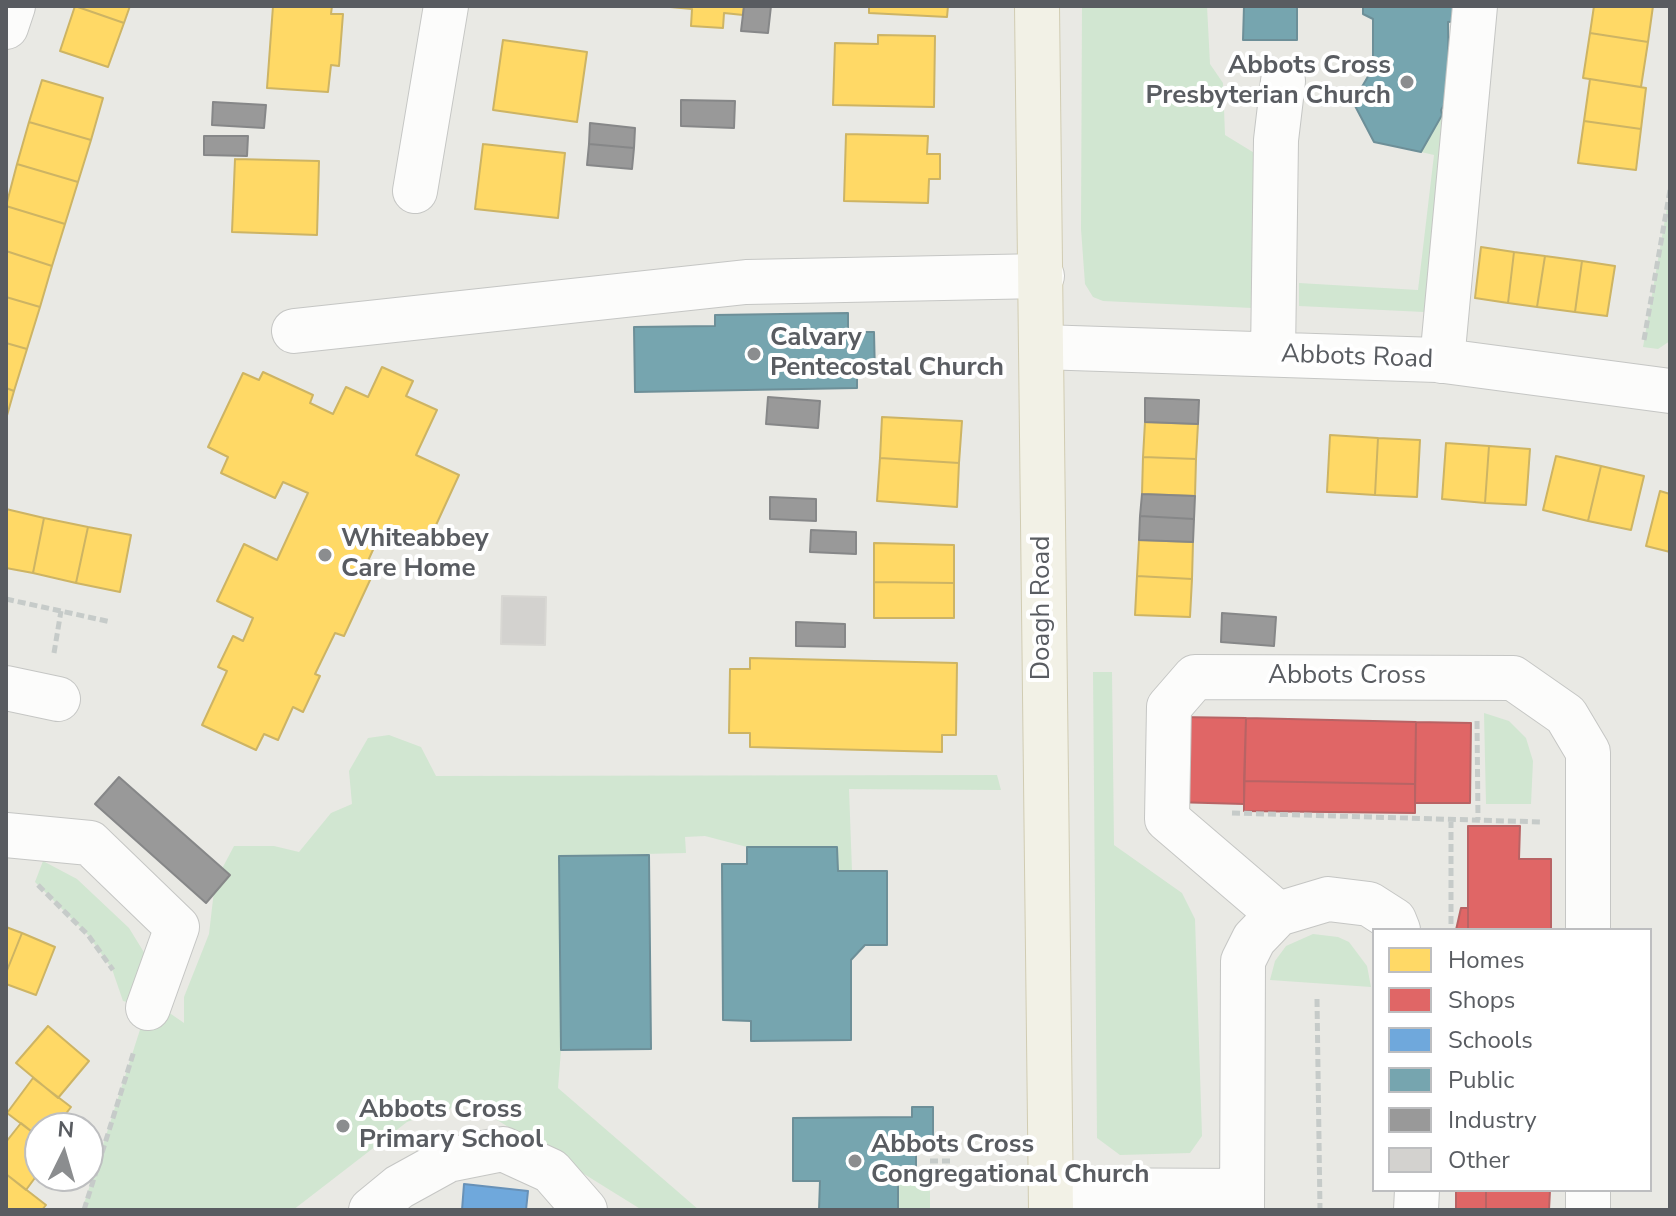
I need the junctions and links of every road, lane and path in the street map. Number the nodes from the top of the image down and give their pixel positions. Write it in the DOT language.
graph roads {
  1 [pos="13,6"];
  2 [pos="446,6"];
  3 [pos="1037,6"];
  4 [pos="1475,6"];
  5 [pos="6,27"];
  6 [pos="1283,81"];
  7 [pos="1670,190"];
  8 [pos="415,191"];
  9 [pos="1042,276"];
  10 [pos="294,331"];
  11 [pos="1041,347"];
  12 [pos="1273,354"];
  13 [pos="1442,361"];
  14 [pos="1653,388"];
  15 [pos="6,599"];
  16 [pos="111,622"];
  17 [pos="1477,678"];
  18 [pos="6,688"];
  19 [pos="58,699"];
  20 [pos="1167,811"];
  21 [pos="1451,820"];
  22 [pos="1478,820"];
  23 [pos="1588,822"];
  24 [pos="8,835"];
  25 [pos="1278,914"];
  26 [pos="1397,928"];
  27 [pos="1451,928"];
  28 [pos="1588,928"];
  29 [pos="1317,999"];
  30 [pos="148,1008"];
  31 [pos="930,1161"];
  32 [pos="952,1161"];
  33 [pos="1051,1200"];
  34 [pos="1242,1201"];
  35 [pos="84,1210"];
  36 [pos="371,1210"];
  37 [pos="585,1210"];
  38 [pos="1320,1210"];
  1 -- 5 [label="street"];
  2 -- 8 [label="street"];
  3 -- 9 [label="main road, Doagh Road"];
  4 -- 13 [label="street"];
  6 -- 12 [label="street"];
  7 -- 14 [label="path"];
  9 -- 10 [label="street"];
  9 -- 11 [label="main road, Doagh Road"];
  11 -- 12 [label="street, Abbots Road"];
  11 -- 33 [label="main road, Doagh Road"];
  12 -- 13 [label="street, Abbots Road"];
  13 -- 14 [label="street, Abbots Road"];
  15 -- 16 [label="path"];
  17 -- 20 [label="street, Abbots Cross"];
  17 -- 22 [label="path"];
  17 -- 23 [label="street, Abbots Cross"];
  18 -- 19 [label="street"];
  20 -- 21 [label="path"];
  20 -- 25 [label="street"];
  21 -- 22 [label="path"];
  21 -- 27 [label="path"];
  22 -- 23 [label="path"];
  23 -- 28 [label="street, Abbots Cross"];
  24 -- 30 [label="path"];
  24 -- 30 [label="street"];
  25 -- 26 [label="street"];
  25 -- 34 [label="street"];
  29 -- 38 [label="path"];
  30 -- 35 [label="path"];
  31 -- 32 [label="path"];
  33 -- 34 [label="street"];
  36 -- 37 [label="street"];
}
